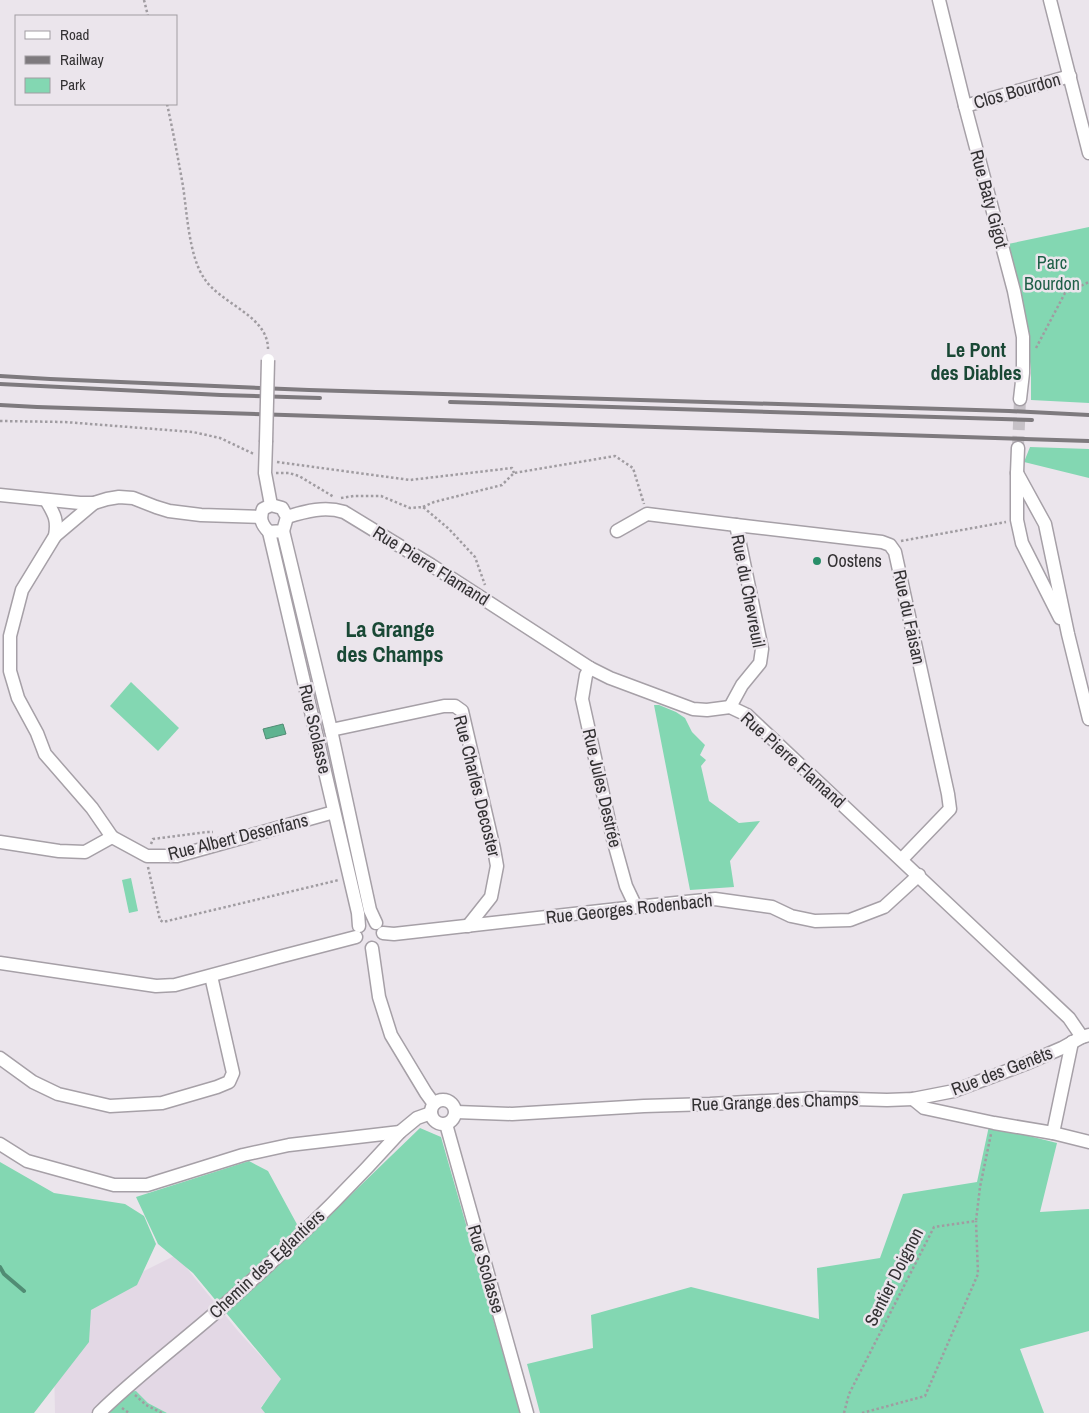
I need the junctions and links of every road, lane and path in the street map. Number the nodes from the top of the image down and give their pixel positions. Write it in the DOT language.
graph roads {
  1 [pos="144,0"];
  2 [pos="939,0"];
  3 [pos="1050,0"];
  4 [pos="148,15"];
  5 [pos="1070,76"];
  6 [pos="167,105"];
  7 [pos="965,106"];
  8 [pos="1089,153"];
  9 [pos="1089,282"];
  10 [pos="1036,349"];
  11 [pos="268,360"];
  12 [pos="1020,399"];
  13 [pos="0,422"];
  14 [pos="1018,448"];
  15 [pos="265,467"];
  16 [pos="514,473"];
  17 [pos="1017,473"];
  18 [pos="0,495"];
  19 [pos="337,499"];
  20 [pos="46,500"];
  21 [pos="330,502"];
  22 [pos="94,503"];
  23 [pos="271,506"];
  24 [pos="423,507"];
  25 [pos="647,514"];
  26 [pos="260,517"];
  27 [pos="287,517"];
  28 [pos="1005,522"];
  29 [pos="736,526"];
  30 [pos="283,531"];
  31 [pos="617,531"];
  32 [pos="269,532"];
  33 [pos="54,536"];
  34 [pos="890,545"];
  35 [pos="493,606"];
  36 [pos="1068,634"];
  37 [pos="590,668"];
  38 [pos="730,707"];
  39 [pos="1089,720"];
  40 [pos="331,730"];
  41 [pos="334,812"];
  42 [pos="220,833"];
  43 [pos="112,838"];
  44 [pos="0,842"];
  45 [pos="147,856"];
  46 [pos="902,860"];
  47 [pos="919,875"];
  48 [pos="349,878"];
  49 [pos="636,906"];
  50 [pos="468,926"];
  51 [pos="379,928"];
  52 [pos="358,932"];
  53 [pos="372,948"];
  54 [pos="0,963"];
  55 [pos="211,976"];
  56 [pos="1081,1038"];
  57 [pos="0,1058"];
  58 [pos="913,1099"];
  59 [pos="433,1108"];
  60 [pos="456,1112"];
  61 [pos="994,1123"];
  62 [pos="446,1124"];
  63 [pos="400,1132"];
  64 [pos="1053,1134"];
  65 [pos="1089,1142"];
  66 [pos="0,1144"];
  67 [pos="976,1221"];
  68 [pos="126,1388"];
  69 [pos="99,1413"];
  70 [pos="162,1413"];
  71 [pos="528,1413"];
  72 [pos="844,1413"];
  73 [pos="862,1413"];
  1 -- 4 [label="path"];
  2 -- 7 [label="street, Rue Baty Gigot"];
  3 -- 5 [label="street, Clos Bourdon"];
  5 -- 7 [label="street, Clos Bourdon"];
  5 -- 8 [label="street, Clos Bourdon"];
  6 -- 11 [label="path"];
  7 -- 12 [label="street, Rue Baty Gigot"];
  9 -- 10 [label="path"];
  11 -- 15 [label="street, bridge"];
  13 -- 15 [label="path"];
  14 -- 17 [label="street"];
  15 -- 16 [label="path"];
  15 -- 19 [label="path"];
  15 -- 23 [label="street"];
  16 -- 24 [label="path"];
  16 -- 25 [label="path"];
  17 -- 36 [label="street"];
  17 -- 36 [label="street"];
  18 -- 20 [label="street"];
  19 -- 21 [label="path"];
  19 -- 24 [label="path"];
  20 -- 22 [label="street"];
  20 -- 33 [label="street"];
  22 -- 26 [label="street"];
  22 -- 33 [label="street"];
  23 -- 26 [label="street"];
  23 -- 27 [label="street"];
  24 -- 35 [label="path"];
  25 -- 29 [label="street, Rue du Faisan"];
  25 -- 31 [label="street"];
  26 -- 32 [label="street"];
  27 -- 30 [label="street"];
  27 -- 35 [label="street, Rue Pierre Flamand"];
  28 -- 34 [label="path"];
  29 -- 34 [label="street, Rue du Faisan"];
  29 -- 38 [label="street, Rue du Chevreuil"];
  30 -- 32 [label="street"];
  30 -- 40 [label="street, Rue Scolasse"];
  32 -- 41 [label="street, Rue Scolasse"];
  33 -- 43 [label="street"];
  34 -- 46 [label="street, Rue du Faisan"];
  35 -- 37 [label="street, Rue Pierre Flamand"];
  36 -- 39 [label="street"];
  37 -- 38 [label="street, Rue Pierre Flamand"];
  37 -- 49 [label="street, Rue Jules Destrée"];
  38 -- 46 [label="street, Rue Pierre Flamand"];
  40 -- 50 [label="street, Rue Charles Decoster"];
  40 -- 51 [label="street, Rue Scolasse"];
  41 -- 45 [label="street, Rue Albert Desenfans"];
  41 -- 48 [label="street, Rue Scolasse"];
  42 -- 45 [label="path"];
  43 -- 44 [label="street"];
  43 -- 45 [label="street, Rue Albert Desenfans"];
  45 -- 48 [label="path"];
  46 -- 47 [label="street, Rue Pierre Flamand"];
  47 -- 49 [label="street, Rue Georges Rodenbach"];
  47 -- 56 [label="street, Rue Pierre Flamand"];
  48 -- 52 [label="street, Rue Scolasse"];
  49 -- 50 [label="street, Rue Georges Rodenbach"];
  50 -- 51 [label="street, Rue Georges Rodenbach"];
  51 -- 52 [label="street"];
  51 -- 53 [label="street"];
  52 -- 53 [label="street"];
  52 -- 55 [label="street"];
  53 -- 59 [label="street"];
  54 -- 55 [label="street"];
  55 -- 57 [label="street"];
  56 -- 58 [label="street, Rue des Genêts"];
  56 -- 64 [label="street"];
  58 -- 60 [label="street, Rue Grange des Champs"];
  58 -- 61 [label="street, Rue Grange des Champs"];
  59 -- 60 [label="street"];
  59 -- 62 [label="street"];
  59 -- 63 [label="street, Chemin des Eglantiers"];
  60 -- 62 [label="street"];
  61 -- 64 [label="street, Rue Grange des Champs"];
  61 -- 67 [label="path"];
  62 -- 71 [label="street, Rue Scolasse"];
  63 -- 66 [label="street"];
  63 -- 68 [label="street, Chemin des Eglantiers"];
  64 -- 65 [label="street, Rue Grange des Champs"];
  67 -- 72 [label="path, Sentier Doignon"];
  67 -- 73 [label="path"];
  68 -- 69 [label="street, Chemin des Eglantiers"];
  68 -- 70 [label="path"];
}
